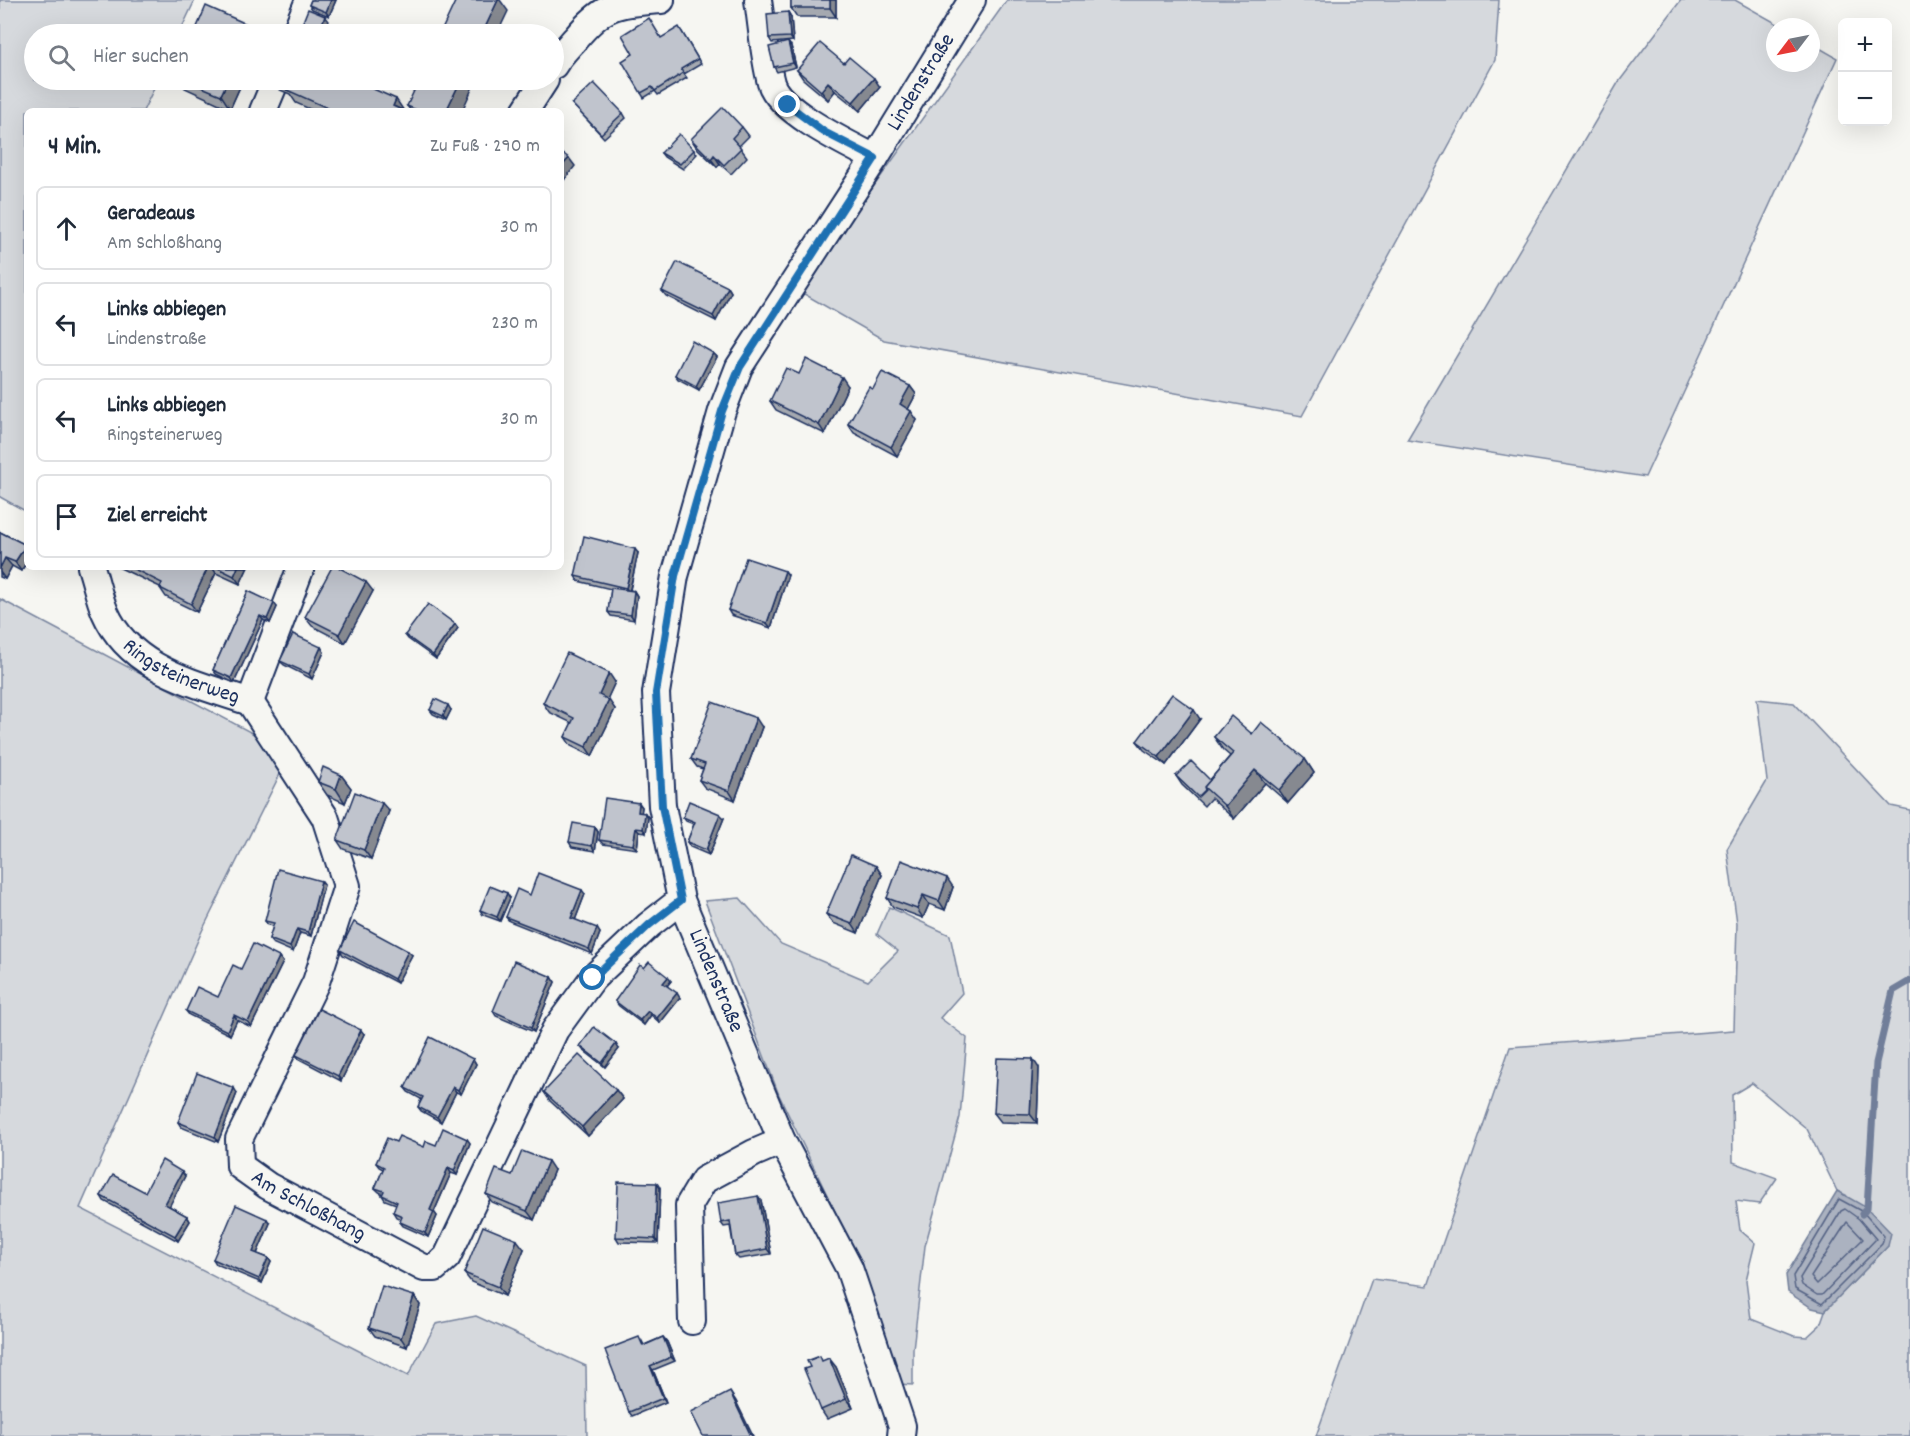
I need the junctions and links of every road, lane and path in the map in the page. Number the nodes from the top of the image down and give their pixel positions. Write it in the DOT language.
graph roads {
  1 [pos="309,0"];
  2 [pos="661,0"];
  3 [pos="758,0"];
  4 [pos="972,0"];
  5 [pos="299,24"];
  6 [pos="564,53"];
  7 [pos="272,90"];
  8 [pos="539,90"];
  9 [pos="264,108"];
  10 [pos="527,108"];
  11 [pos="875,158"];
  12 [pos="92,570"];
  13 [pos="300,570"];
  14 [pos="250,702"];
  15 [pos="681,900"];
  16 [pos="782,1141"];
  17 [pos="692,1321"];
  18 [pos="901,1436"];
  1 -- 5 [label="street"];
  2 -- 6 [label="street"];
  3 -- 11 [label="street"];
  4 -- 11 [label="street, Lindenstraße"];
  7 -- 9 [label="street"];
  8 -- 10 [label="street"];
  11 -- 15 [label="street, Lindenstraße"];
  12 -- 14 [label="street, Ringsteinerweg"];
  13 -- 14 [label="street, Ringsteinerweg"];
  14 -- 15 [label="street, Am Schloßhang"];
  15 -- 16 [label="street, Lindenstraße"];
  16 -- 17 [label="street"];
  16 -- 18 [label="street, Lindenstraße"];
}
